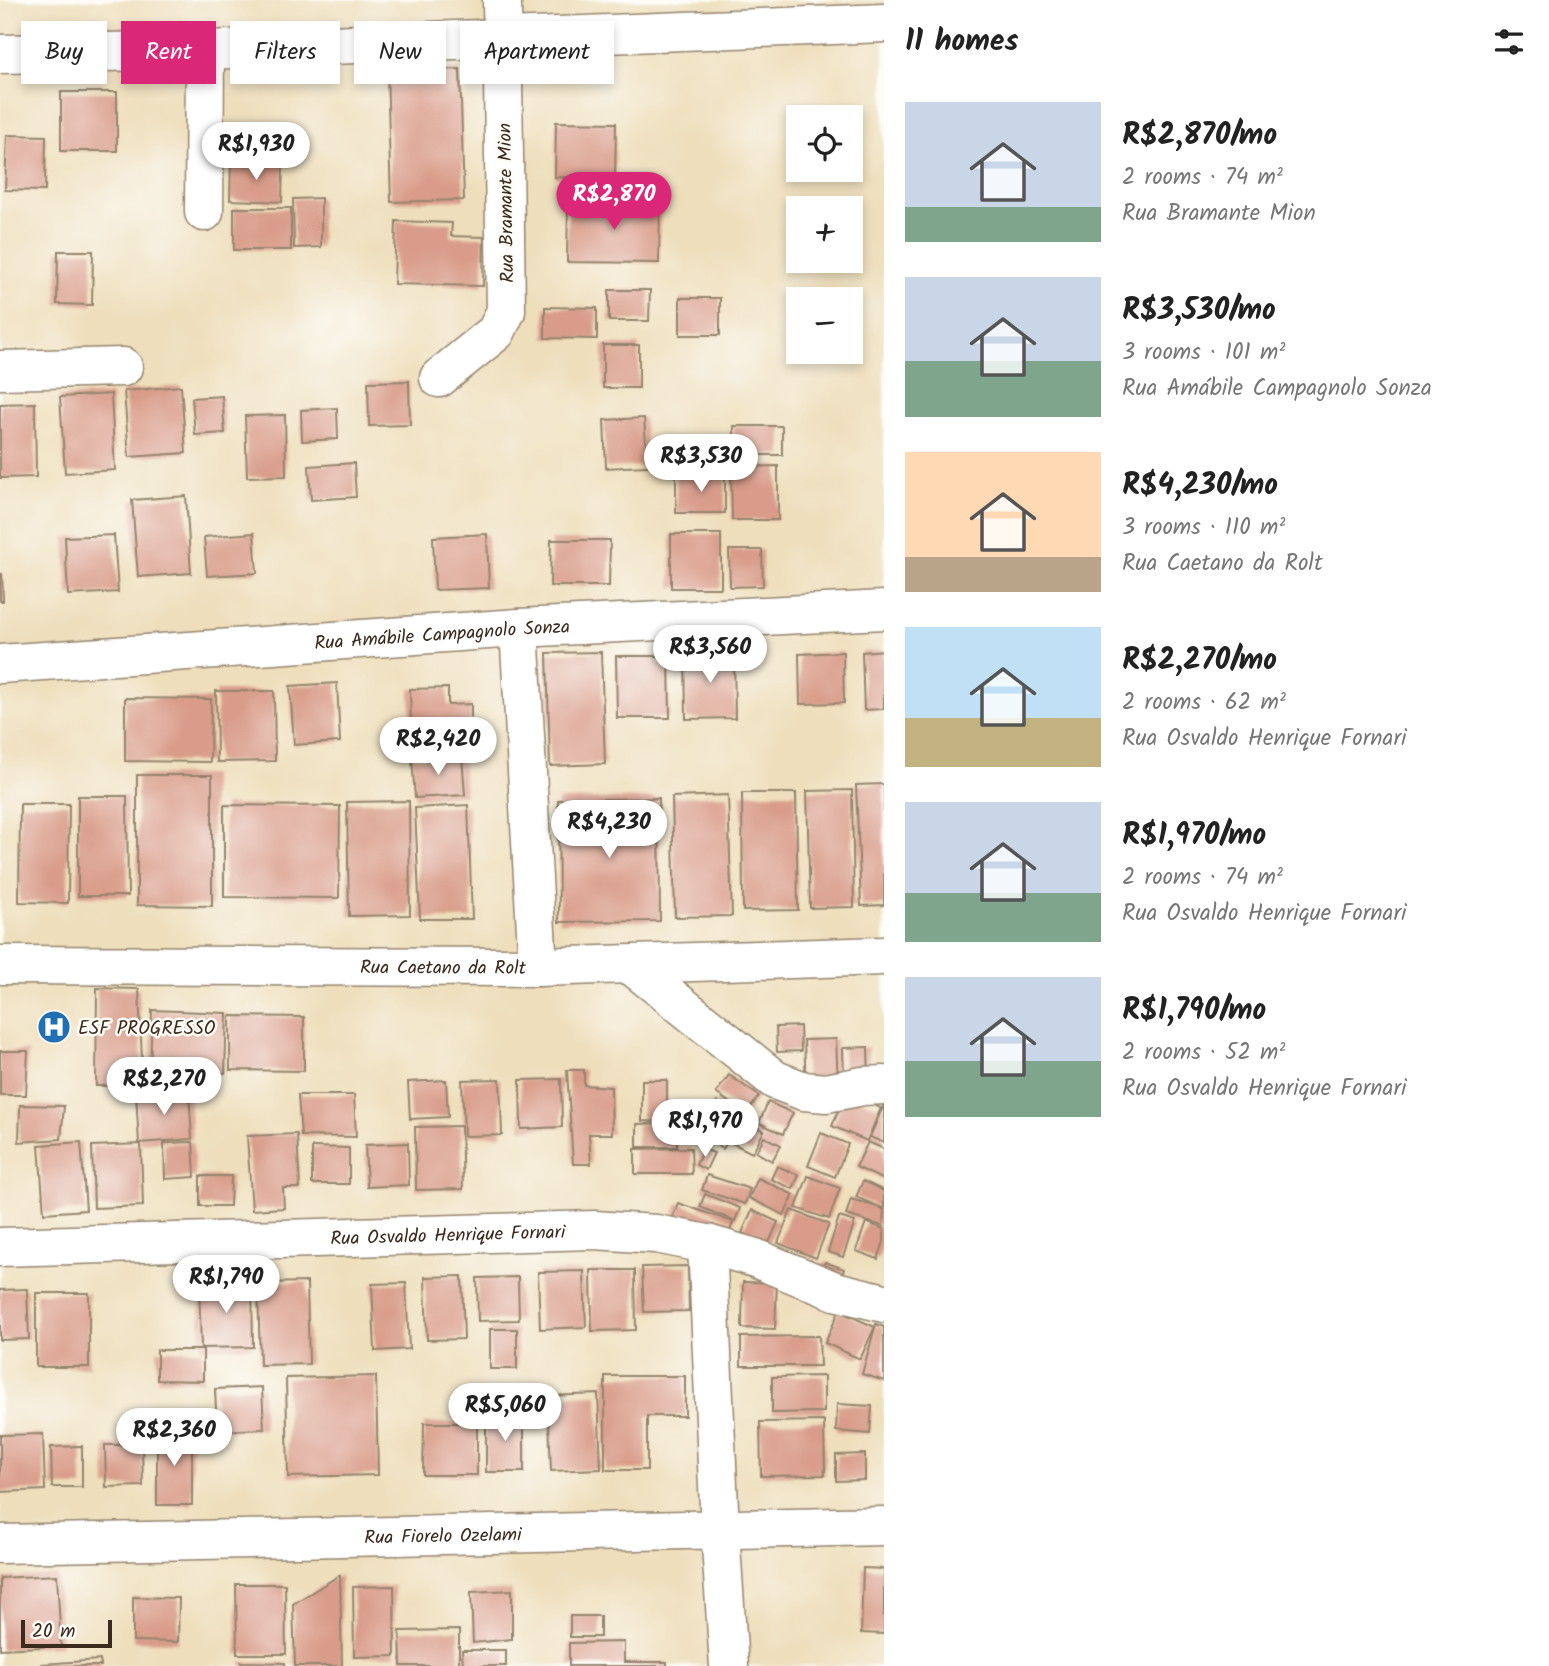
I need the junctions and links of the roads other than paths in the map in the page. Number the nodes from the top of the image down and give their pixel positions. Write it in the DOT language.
graph roads {
  1 [pos="502,0"];
  2 [pos="503,21"];
  3 [pos="884,23"];
  4 [pos="614,34"];
  5 [pos="460,41"];
  6 [pos="216,50"];
  7 [pos="121,52"];
  8 [pos="0,54"];
  9 [pos="205,84"];
  10 [pos="503,84"];
  11 [pos="204,212"];
  12 [pos="123,367"];
  13 [pos="0,370"];
  14 [pos="439,378"];
  15 [pos="884,610"];
  16 [pos="519,628"];
  17 [pos="0,664"];
  18 [pos="884,956"];
  19 [pos="0,965"];
  20 [pos="631,965"];
  21 [pos="538,967"];
  22 [pos="884,1085"];
  23 [pos="707,1244"];
  24 [pos="0,1247"];
  25 [pos="884,1303"];
  26 [pos="884,1526"];
  27 [pos="720,1530"];
  28 [pos="0,1544"];
  29 [pos="729,1666"];
  1 -- 2 [label="street, Rua Bramante Mion"];
  3 -- 4 [label="street"];
  5 -- 6 [label="street"];
  7 -- 8 [label="street"];
  9 -- 11 [label="street"];
  10 -- 14 [label="street, Rua Bramante Mion"];
  12 -- 13 [label="street"];
  15 -- 16 [label="street, Rua Amábile Campagnolo Sonza"];
  16 -- 17 [label="street, Rua Amábile Campagnolo Sonza"];
  16 -- 21 [label="street"];
  18 -- 20 [label="street, Rua Caetano da Rolt"];
  19 -- 21 [label="street, Rua Caetano da Rolt"];
  20 -- 21 [label="street, Rua Caetano da Rolt"];
  20 -- 22 [label="street"];
  23 -- 24 [label="street, Rua Osvaldo Henrique Fornari"];
  23 -- 25 [label="street, Rua Osvaldo Henrique Fornari"];
  23 -- 27 [label="street"];
  26 -- 27 [label="street, Rua Fiorelo Ozelami"];
  27 -- 28 [label="street, Rua Fiorelo Ozelami"];
  27 -- 29 [label="street"];
}
